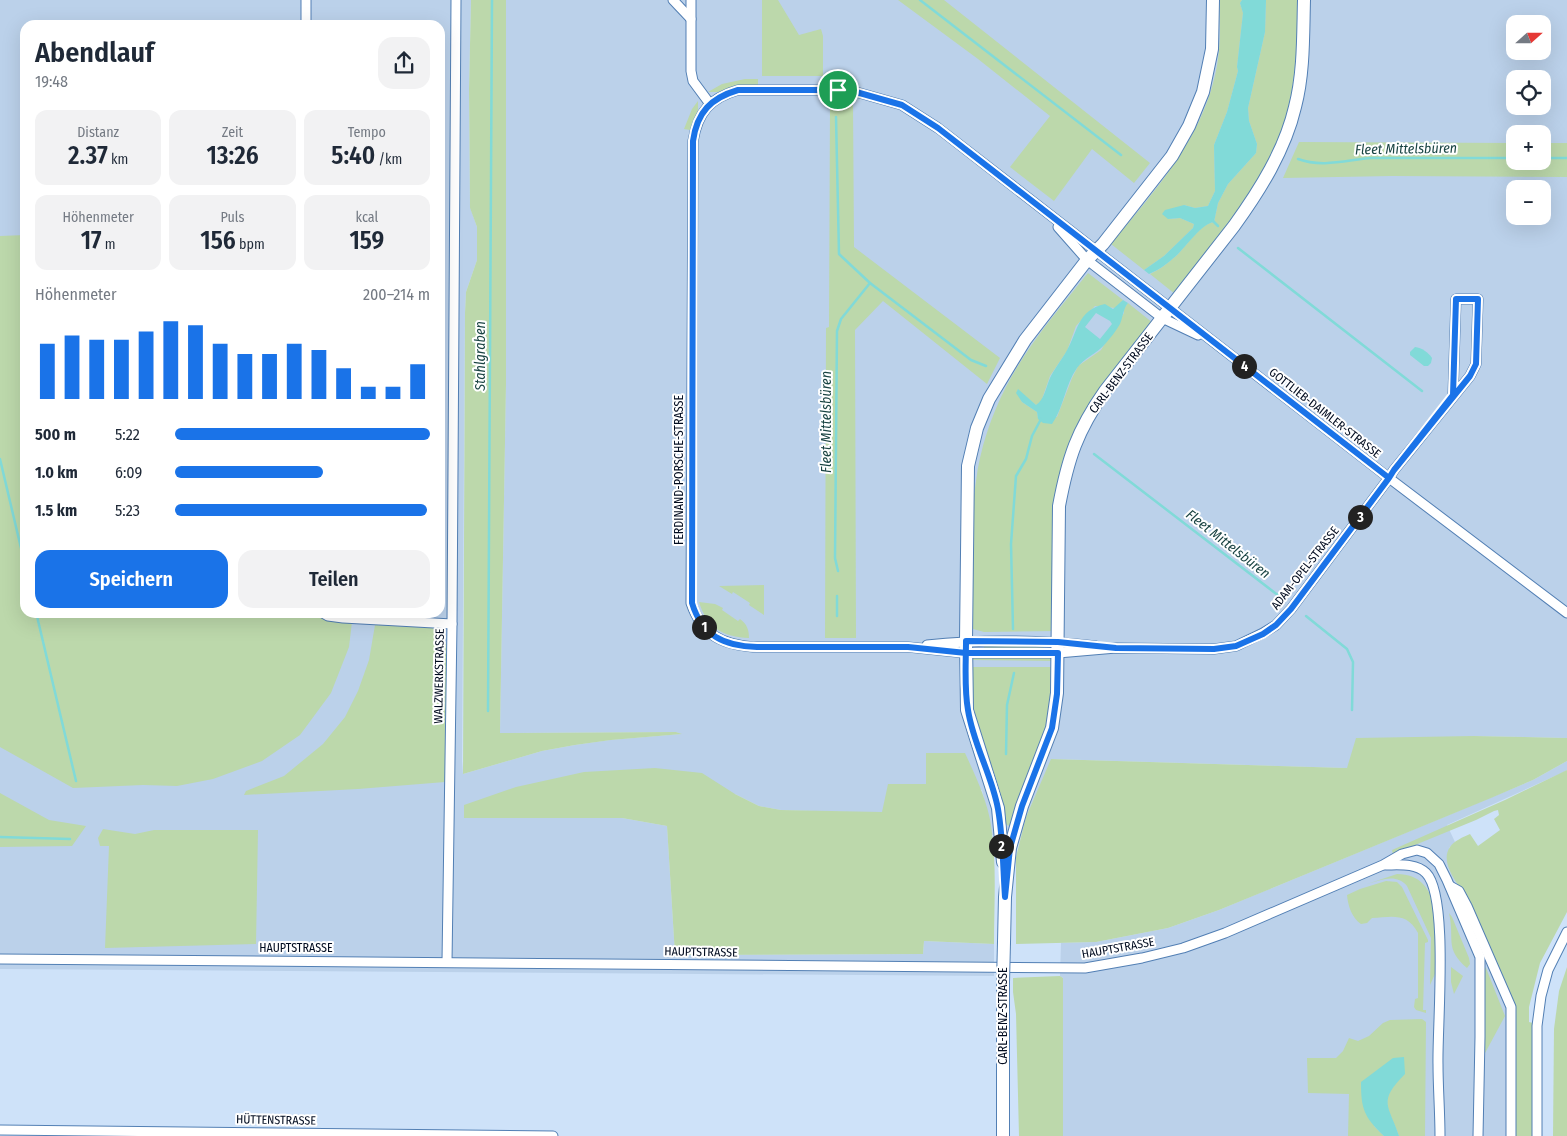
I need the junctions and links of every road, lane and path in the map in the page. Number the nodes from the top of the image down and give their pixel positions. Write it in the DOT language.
graph roads {
  1 [pos="306,0"];
  2 [pos="456,0"];
  3 [pos="673,0"];
  4 [pos="691,0"];
  5 [pos="1213,0"];
  6 [pos="1304,0"];
  7 [pos="691,19"];
  8 [pos="306,20"];
  9 [pos="710,104"];
  10 [pos="1092,255"];
  11 [pos="1166,313"];
  12 [pos="1453,395"];
  13 [pos="1389,478"];
  14 [pos="1567,613"];
  15 [pos="343,618"];
  16 [pos="452,624"];
  17 [pos="966,647"];
  18 [pos="1058,647"];
  19 [pos="1383,865"];
  20 [pos="1450,886"];
  21 [pos="1005,897"];
  22 [pos="1567,932"];
  23 [pos="1480,957"];
  24 [pos="0,959"];
  25 [pos="447,962"];
  26 [pos="1492,964"];
  27 [pos="1438,1065"];
  28 [pos="1478,1066"];
  29 [pos="0,1130"];
  30 [pos="553,1136"];
  31 [pos="1003,1136"];
  32 [pos="1436,1136"];
  33 [pos="1440,1136"];
  34 [pos="1472,1136"];
  35 [pos="1478,1136"];
  36 [pos="1511,1136"];
  37 [pos="1537,1136"];
  1 -- 8 [label="street"];
  2 -- 16 [label="street, WALZWERKSTRASSE"];
  3 -- 7 [label="street"];
  4 -- 7 [label="street"];
  5 -- 10 [label="street, CARL-BENZ-STRASSE"];
  6 -- 11 [label="street, CARL-BENZ-STRASSE"];
  7 -- 9 [label="street"];
  9 -- 10 [label="street, GOTTLIEB-DAIMLER-STRASSE"];
  9 -- 17 [label="street, FERDINAND-PORSCHE-STRASSE"];
  10 -- 11 [label="street, GOTTLIEB-DAIMLER-STRASSE"];
  10 -- 17 [label="street, CARL-BENZ-STRASSE"];
  11 -- 13 [label="street, GOTTLIEB-DAIMLER-STRASSE"];
  11 -- 18 [label="street, CARL-BENZ-STRASSE"];
  12 -- 12 [label="street, ADAM-OPEL-STRASSE"];
  12 -- 13 [label="street, ADAM-OPEL-STRASSE"];
  13 -- 14 [label="street, GOTTLIEB-DAIMLER-STRASSE"];
  13 -- 18 [label="street, ADAM-OPEL-STRASSE"];
  15 -- 16 [label="street"];
  16 -- 25 [label="street, WALZWERKSTRASSE"];
  17 -- 18 [label="street, FERDINAND-PORSCHE-STRASSE"];
  17 -- 21 [label="street, CARL-BENZ-STRASSE"];
  18 -- 21 [label="street, CARL-BENZ-STRASSE"];
  19 -- 20 [label="street, HAUPTSTRASSE"];
  19 -- 25 [label="street, HAUPTSTRASSE"];
  19 -- 27 [label="street"];
  20 -- 23 [label="street"];
  20 -- 26 [label="street"];
  21 -- 31 [label="street, CARL-BENZ-STRASSE, bridge"];
  22 -- 37 [label="street"];
  23 -- 26 [label="street"];
  23 -- 28 [label="street"];
  24 -- 25 [label="street, HAUPTSTRASSE"];
  26 -- 36 [label="street"];
  27 -- 32 [label="street"];
  27 -- 33 [label="street"];
  28 -- 34 [label="street"];
  28 -- 35 [label="street"];
  29 -- 30 [label="street, HÜTTENSTRASSE"];
}
